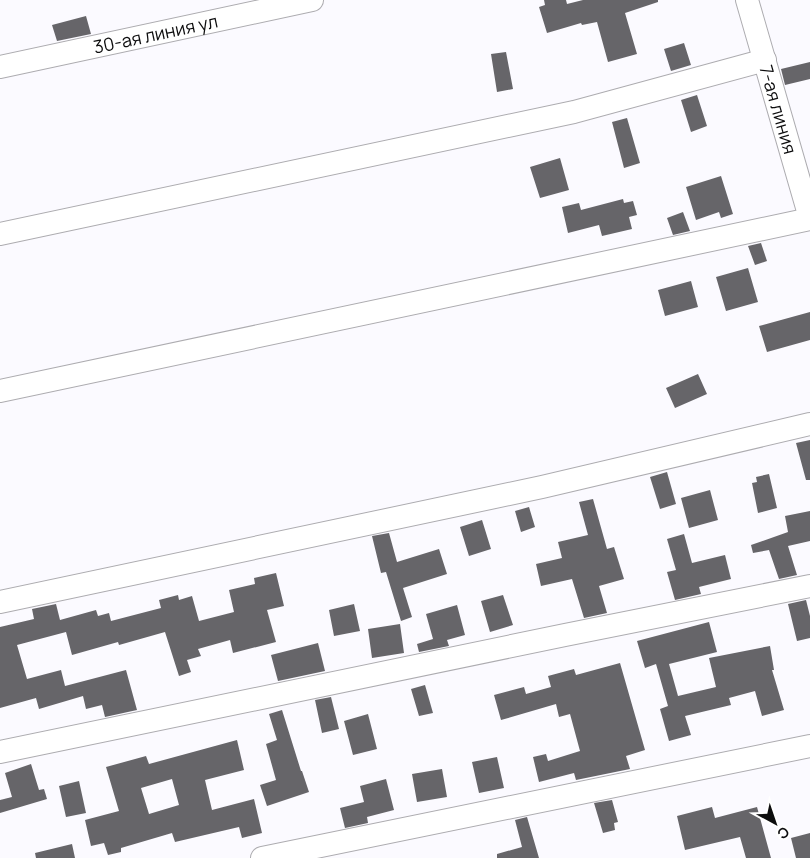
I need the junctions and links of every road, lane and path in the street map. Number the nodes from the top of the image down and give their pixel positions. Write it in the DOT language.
graph roads {
  1 [pos="312,0"];
  2 [pos="747,0"];
  3 [pos="765,60"];
  4 [pos="0,67"];
  5 [pos="810,218"];
  6 [pos="0,234"];
  7 [pos="0,391"];
  8 [pos="810,424"];
  9 [pos="810,586"];
  10 [pos="0,602"];
  11 [pos="810,746"];
  12 [pos="0,752"];
  13 [pos="262,858"];
  1 -- 4 [label="street, 30-ая линия ул"];
  2 -- 3 [label="street, 7-ая линия"];
  3 -- 5 [label="street, 7-ая линия"];
  3 -- 6 [label="street"];
  5 -- 7 [label="street"];
  8 -- 10 [label="street"];
  9 -- 12 [label="street"];
  11 -- 13 [label="street"];
}
